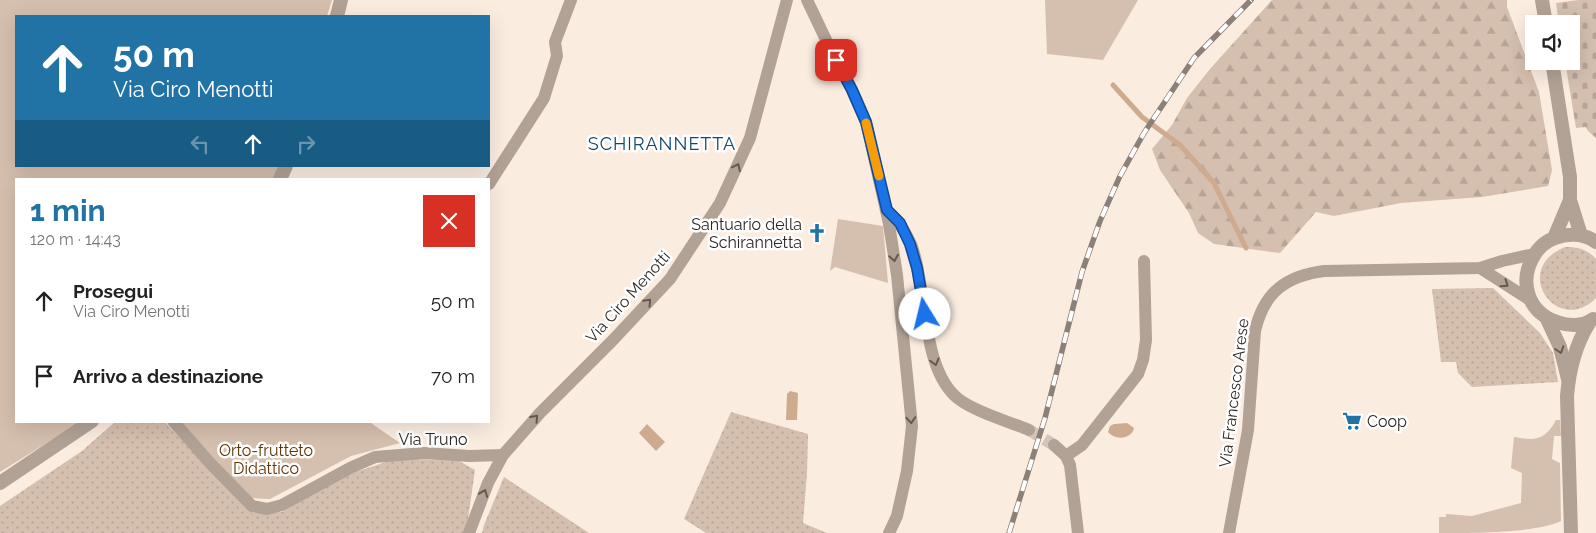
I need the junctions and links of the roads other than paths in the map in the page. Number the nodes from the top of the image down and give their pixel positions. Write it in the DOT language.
graph roads {
  1 [pos="341,0"];
  2 [pos="571,0"];
  3 [pos="787,0"];
  4 [pos="807,0"];
  5 [pos="1542,0"];
  6 [pos="337,15"];
  7 [pos="1544,15"];
  8 [pos="1553,70"];
  9 [pos="490,182"];
  10 [pos="1570,200"];
  11 [pos="887,210"];
  12 [pos="1581,235"];
  13 [pos="1554,238"];
  14 [pos="1596,242"];
  15 [pos="1534,254"];
  16 [pos="1144,261"];
  17 [pos="1480,268"];
  18 [pos="1530,300"];
  19 [pos="1547,319"];
  20 [pos="1592,320"];
  21 [pos="1568,382"];
  22 [pos="89,423"];
  23 [pos="175,423"];
  24 [pos="1029,430"];
  25 [pos="1054,445"];
  26 [pos="503,455"];
  27 [pos="1066,456"];
  28 [pos="0,483"];
  29 [pos="469,533"];
  30 [pos="889,533"];
  31 [pos="1078,533"];
  32 [pos="1229,533"];
  33 [pos="1571,533"];
  1 -- 6 [label="street"];
  2 -- 9 [label="street"];
  26 -- 3 [label="street, Via Ciro Menotti, one-way"];
  4 -- 11 [label="street"];
  5 -- 7 [label="street"];
  8 -- 10 [label="street"];
  10 -- 12 [label="street"];
  10 -- 13 [label="street"];
  11 -- 24 [label="street, one-way"];
  11 -- 30 [label="street, one-way"];
  12 -- 13 [label="street"];
  12 -- 14 [label="street"];
  13 -- 15 [label="street"];
  15 -- 17 [label="street, Via Francesco Arese"];
  15 -- 18 [label="street"];
  16 -- 27 [label="street"];
  17 -- 18 [label="street, one-way"];
  17 -- 32 [label="street, Via Francesco Arese"];
  18 -- 19 [label="street"];
  19 -- 20 [label="street"];
  19 -- 21 [label="street, one-way"];
  20 -- 21 [label="street"];
  21 -- 33 [label="street"];
  22 -- 28 [label="street"];
  23 -- 26 [label="street, Via Truno"];
  25 -- 27 [label="street"];
  29 -- 26 [label="street, Via Ciro Menotti, one-way"];
  27 -- 31 [label="street"];
}
